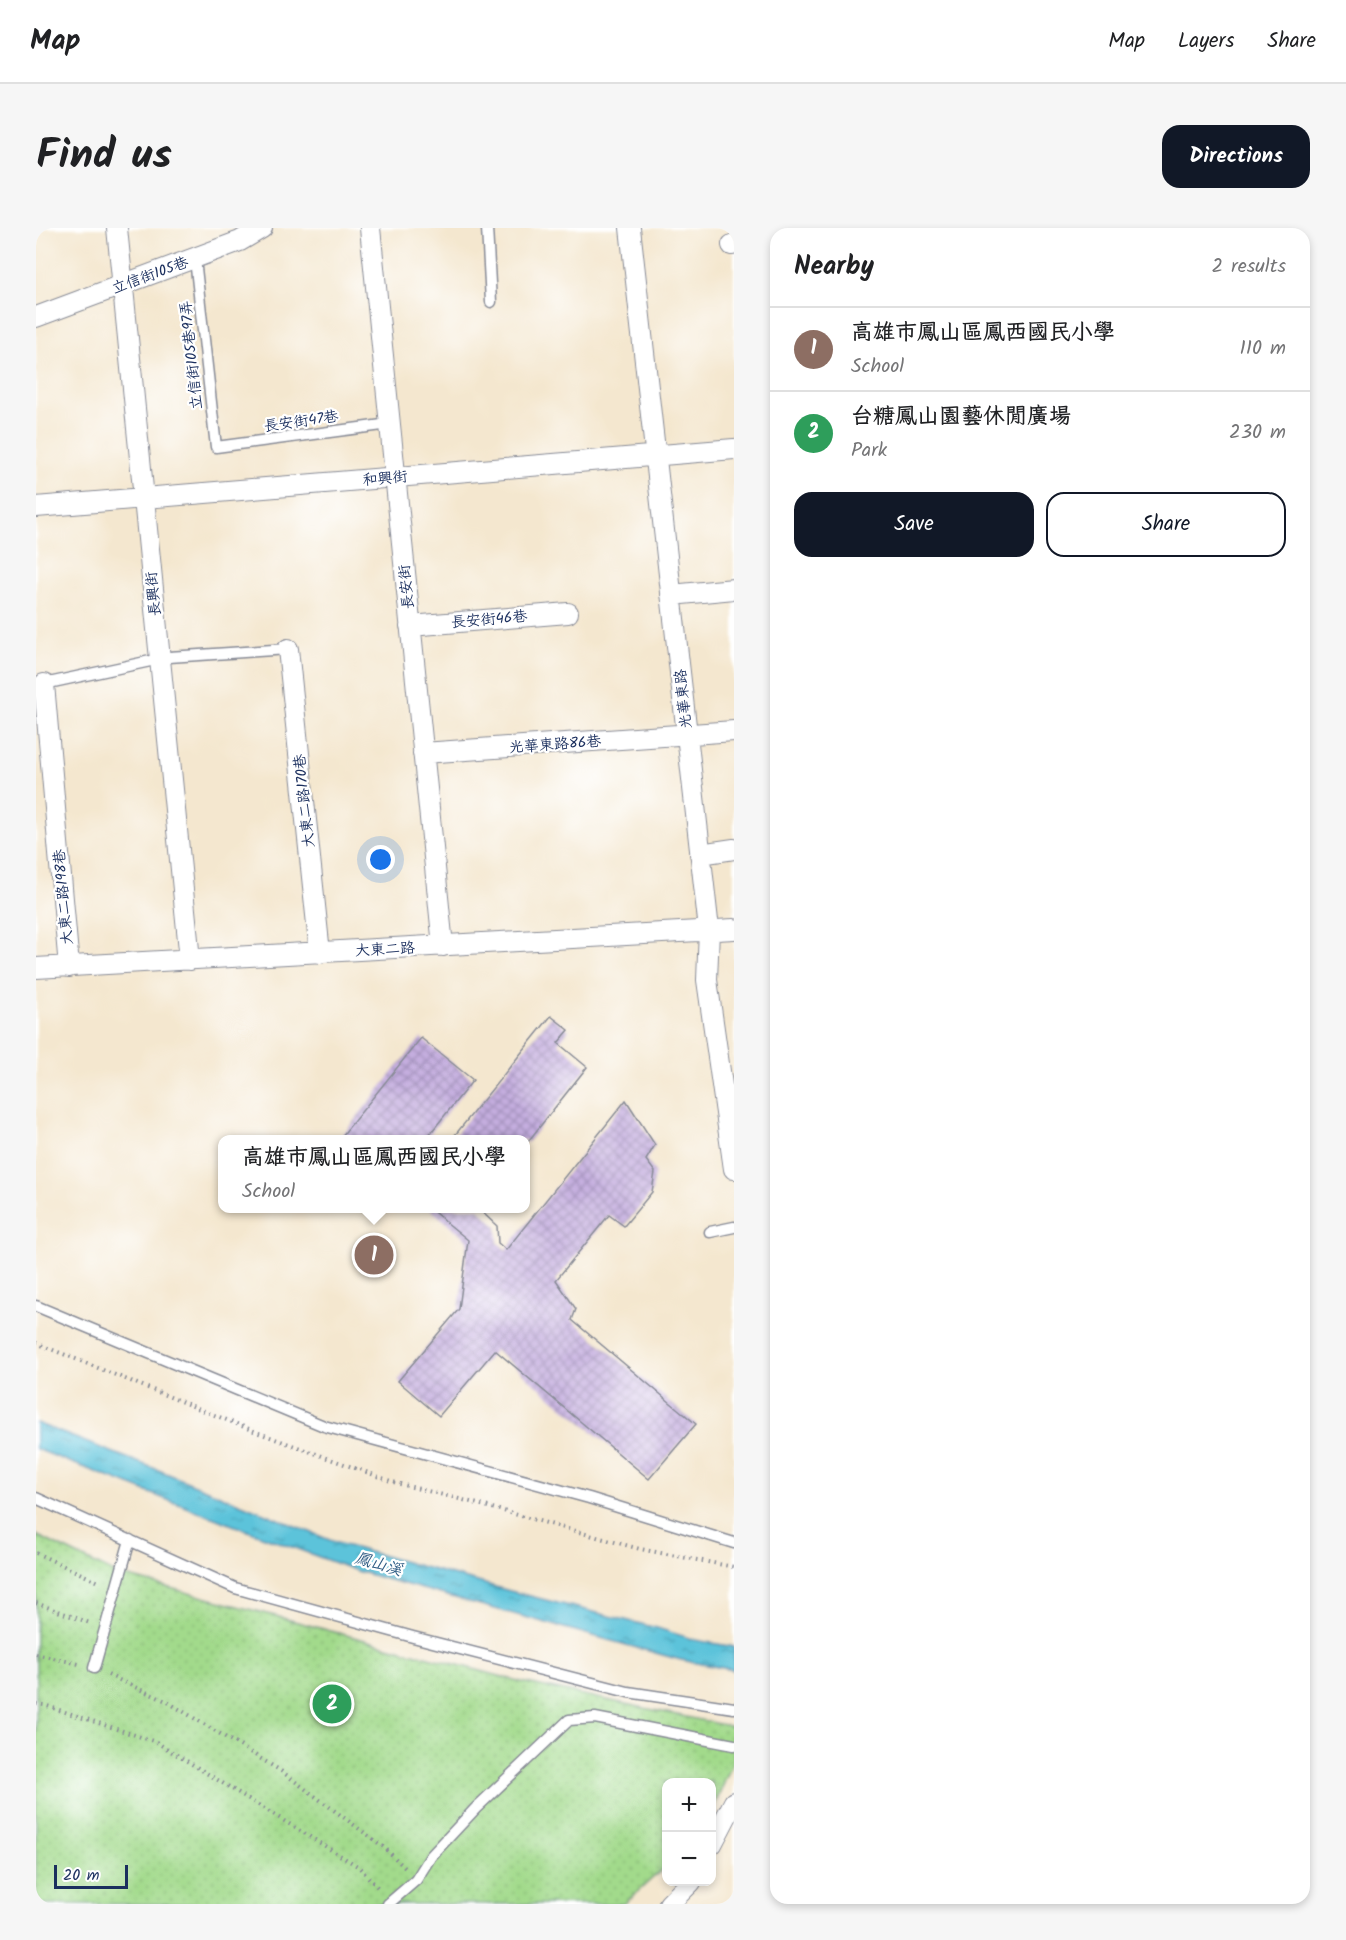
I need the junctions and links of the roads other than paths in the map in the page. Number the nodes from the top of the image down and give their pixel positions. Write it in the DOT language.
graph roads {
  1 [pos="117,228"];
  2 [pos="262,228"];
  3 [pos="370,228"];
  4 [pos="487,228"];
  5 [pos="630,228"];
  6 [pos="195,259"];
  7 [pos="123,285"];
  8 [pos="491,302"];
  9 [pos="36,316"];
  10 [pos="390,424"];
  11 [pos="216,447"];
  12 [pos="734,449"];
  13 [pos="656,456"];
  14 [pos="395,477"];
  15 [pos="144,498"];
  16 [pos="36,507"];
  17 [pos="734,589"];
  18 [pos="671,595"];
  19 [pos="568,613"];
  20 [pos="410,626"];
  21 [pos="288,649"];
  22 [pos="160,659"];
  23 [pos="44,684"];
  24 [pos="734,731"];
  25 [pos="687,736"];
  26 [pos="423,753"];
  27 [pos="734,849"];
  28 [pos="700,854"];
  29 [pos="734,929"];
  30 [pos="709,930"];
  31 [pos="442,946"];
  32 [pos="320,953"];
  33 [pos="190,960"];
  34 [pos="69,967"];
  35 [pos="36,968"];
  36 [pos="734,1169"];
  37 [pos="734,1227"];
  38 [pos="710,1232"];
  39 [pos="36,1306"];
  40 [pos="36,1498"];
  41 [pos="130,1540"];
  42 [pos="734,1543"];
  43 [pos="94,1668"];
  44 [pos="734,1708"];
  45 [pos="734,1745"];
  46 [pos="734,1802"];
  47 [pos="716,1835"];
  48 [pos="686,1886"];
  49 [pos="389,1903"];
  50 [pos="669,1904"];
  1 -- 7 [label="street, 長興街"];
  2 -- 6 [label="street, 立信街105巷"];
  3 -- 10 [label="street, 長安街"];
  4 -- 8 [label="lane"];
  5 -- 13 [label="street, 光華東路"];
  6 -- 7 [label="street, 立信街105巷"];
  6 -- 11 [label="lane, 立信街105巷97弄"];
  7 -- 9 [label="street, 立信街105巷"];
  7 -- 15 [label="street, 長興街"];
  10 -- 11 [label="lane, 長安街47巷"];
  10 -- 14 [label="street, 長安街"];
  12 -- 13 [label="street, 和興街"];
  13 -- 14 [label="street, 和興街"];
  13 -- 18 [label="street, 光華東路"];
  14 -- 15 [label="street, 和興街"];
  14 -- 20 [label="street, 長安街"];
  15 -- 16 [label="street, 和興街"];
  15 -- 22 [label="street, 長興街"];
  17 -- 18 [label="street"];
  18 -- 25 [label="street, 光華東路"];
  19 -- 20 [label="street, 長安街46巷"];
  20 -- 26 [label="street, 長安街"];
  21 -- 22 [label="lane"];
  21 -- 32 [label="street, 大東二路170巷"];
  22 -- 23 [label="lane"];
  22 -- 33 [label="street, 長興街"];
  23 -- 34 [label="street, 大東二路198巷"];
  24 -- 25 [label="street, 光華東路86巷"];
  25 -- 26 [label="street, 光華東路86巷"];
  25 -- 28 [label="street, 光華東路"];
  26 -- 31 [label="street, 長安街"];
  27 -- 28 [label="street"];
  28 -- 30 [label="street, 光華東路"];
  29 -- 30 [label="street, 大東二路"];
  30 -- 31 [label="street, 大東二路"];
  30 -- 36 [label="street, 光華東路"];
  31 -- 32 [label="street, 大東二路"];
  32 -- 33 [label="street, 大東二路"];
  33 -- 34 [label="street, 大東二路"];
  34 -- 35 [label="street, 大東二路"];
  37 -- 38 [label="lane"];
  39 -- 42 [label="lane"];
  40 -- 41 [label="lane"];
  41 -- 43 [label="lane"];
  41 -- 44 [label="lane"];
  45 -- 49 [label="lane"];
  46 -- 47 [label="street"];
  48 -- 50 [label="street"];
}
